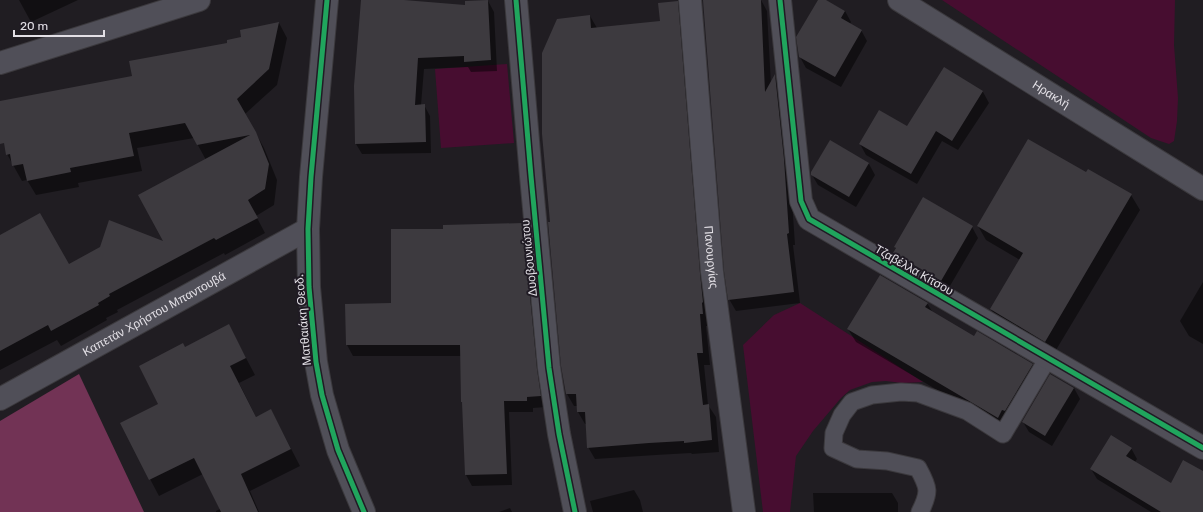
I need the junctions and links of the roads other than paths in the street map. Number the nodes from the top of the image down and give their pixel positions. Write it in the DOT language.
graph roads {
  1 [pos="199,0"];
  2 [pos="327,0"];
  3 [pos="516,0"];
  4 [pos="690,0"];
  5 [pos="780,0"];
  6 [pos="899,0"];
  7 [pos="0,63"];
  8 [pos="1203,189"];
  9 [pos="308,229"];
  10 [pos="1048,358"];
  11 [pos="0,399"];
  12 [pos="1203,448"];
  13 [pos="364,512"];
  14 [pos="575,512"];
  15 [pos="744,512"];
  16 [pos="920,512"];
  1 -- 7 [label="street"];
  2 -- 9 [label="street, Ματθαιάκη Θεοδ."];
  3 -- 14 [label="street, Δυοβουνιώτου"];
  4 -- 15 [label="street, Πανουργίας"];
  5 -- 10 [label="street, Τζαβέλλα Κίτσου"];
  6 -- 8 [label="street, Ηρακλή"];
  9 -- 11 [label="street, Καπετάν Χρήστου Μπαντουβά"];
  9 -- 13 [label="street, Ματθαιάκη Θεοδ."];
  10 -- 12 [label="street, Τζαβέλλα Κίτσου"];
  10 -- 16 [label="lane"];
}
